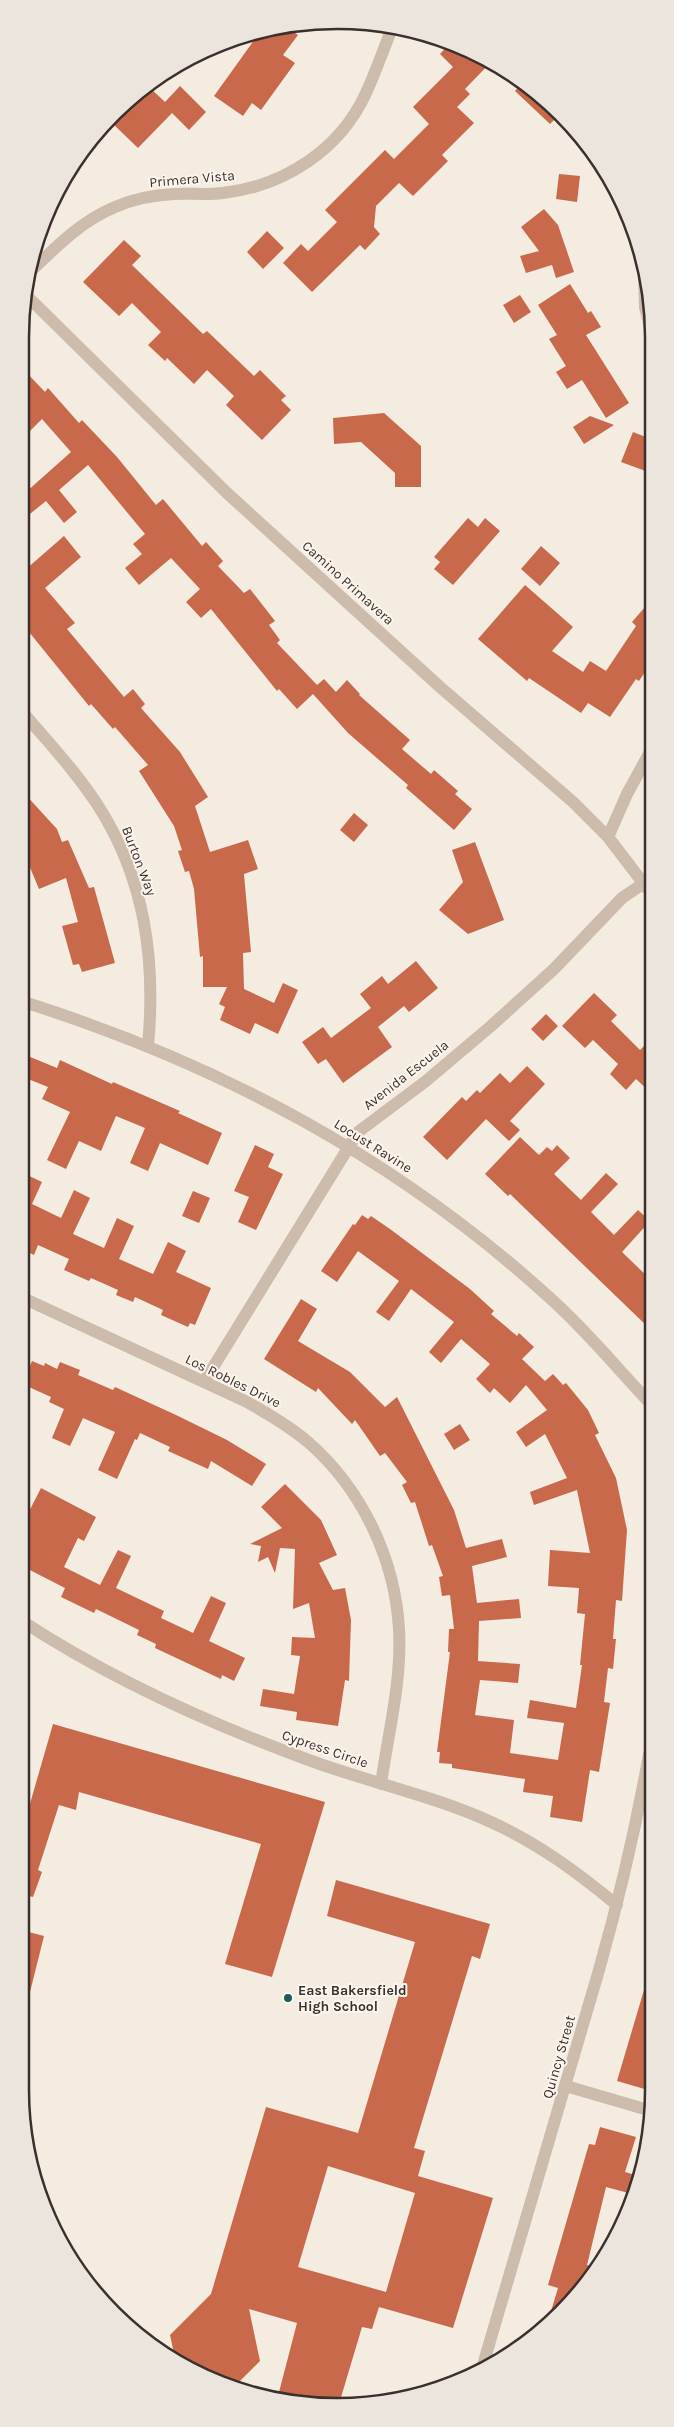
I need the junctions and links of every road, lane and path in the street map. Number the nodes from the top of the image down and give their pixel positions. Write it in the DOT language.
graph roads {
  1 [pos="390,34"];
  2 [pos="37,265"];
  3 [pos="31,300"];
  4 [pos="29,721"];
  5 [pos="645,761"];
  6 [pos="608,837"];
  7 [pos="645,884"];
  8 [pos="645,888"];
  9 [pos="29,1004"];
  10 [pos="148,1046"];
  11 [pos="348,1147"];
  12 [pos="29,1301"];
  13 [pos="204,1382"];
  14 [pos="645,1397"];
  15 [pos="29,1625"];
  16 [pos="645,1775"];
  17 [pos="381,1784"];
  18 [pos="617,1905"];
  19 [pos="566,2086"];
  20 [pos="645,2109"];
  21 [pos="484,2360"];
  1 -- 2 [label="street, Primera Vista"];
  3 -- 6 [label="street, Camino Primavera"];
  4 -- 10 [label="street, Burton Way"];
  5 -- 6 [label="street"];
  6 -- 7 [label="street, Camino Primavera"];
  8 -- 11 [label="street, Avenida Escuela"];
  9 -- 10 [label="street, Locust Ravine"];
  10 -- 11 [label="street, Locust Ravine"];
  11 -- 13 [label="street, Avenida Escuela"];
  11 -- 14 [label="street, Locust Ravine"];
  12 -- 13 [label="street, Los Robles Drive"];
  13 -- 17 [label="street, Los Robles Drive"];
  15 -- 17 [label="street, Cypress Circle"];
  16 -- 18 [label="street, Quincy Street"];
  17 -- 18 [label="street, Cypress Circle"];
  18 -- 19 [label="street, Quincy Street"];
  19 -- 20 [label="street"];
  19 -- 21 [label="street, Quincy Street"];
}
